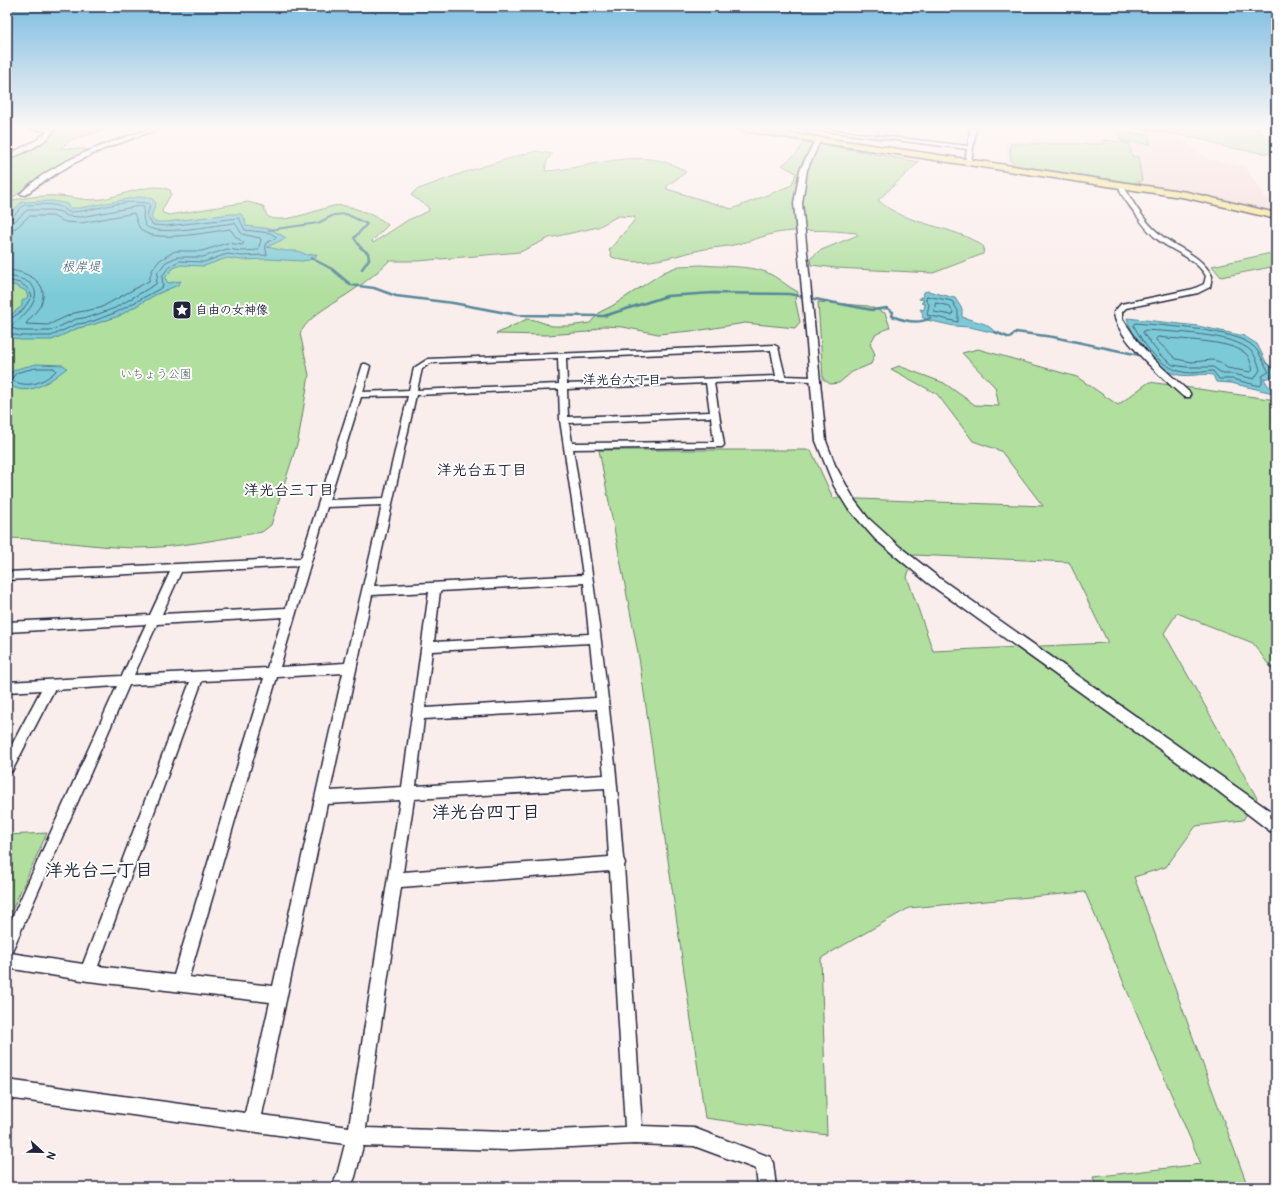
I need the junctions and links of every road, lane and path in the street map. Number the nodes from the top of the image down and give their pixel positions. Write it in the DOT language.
graph roads {
  1 [pos="36,184"];
  2 [pos="800,184"];
  3 [pos="1112,184"];
  4 [pos="1121,185"];
  5 [pos="23,194"];
  6 [pos="1276,216"];
  7 [pos="562,355"];
  8 [pos="366,366"];
  9 [pos="781,378"];
  10 [pos="813,379"];
  11 [pos="710,381"];
  12 [pos="563,386"];
  13 [pos="413,392"];
  14 [pos="358,395"];
  15 [pos="1187,395"];
  16 [pos="715,414"];
  17 [pos="564,420"];
  18 [pos="568,446"];
  19 [pos="389,501"];
  20 [pos="323,504"];
  21 [pos="305,562"];
  22 [pos="177,569"];
  23 [pos="7,576"];
  24 [pos="589,579"];
  25 [pos="435,588"];
  26 [pos="368,591"];
  27 [pos="290,612"];
  28 [pos="154,619"];
  29 [pos="7,626"];
  30 [pos="595,638"];
  31 [pos="427,647"];
  32 [pos="350,668"];
  33 [pos="272,672"];
  34 [pos="198,677"];
  35 [pos="125,681"];
  36 [pos="51,684"];
  37 [pos="7,687"];
  38 [pos="602,703"];
  39 [pos="418,714"];
  40 [pos="7,767"];
  41 [pos="611,781"];
  42 [pos="408,793"];
  43 [pos="323,798"];
  44 [pos="1276,825"];
  45 [pos="618,863"];
  46 [pos="395,880"];
  47 [pos="7,946"];
  48 [pos="7,960"];
  49 [pos="88,973"];
  50 [pos="180,983"];
  51 [pos="280,995"];
  52 [pos="7,1089"];
  53 [pos="252,1121"];
  54 [pos="634,1135"];
  55 [pos="356,1137"];
  56 [pos="341,1187"];
  57 [pos="767,1187"];
  1 -- 5 [label="street"];
  2 -- 10 [label="street"];
  3 -- 4 [label="highway"];
  4 -- 6 [label="highway"];
  4 -- 15 [label="street"];
  7 -- 9 [label="street"];
  7 -- 12 [label="street"];
  7 -- 13 [label="street"];
  8 -- 14 [label="street"];
  9 -- 10 [label="street"];
  9 -- 11 [label="street"];
  10 -- 44 [label="street"];
  11 -- 12 [label="street"];
  11 -- 16 [label="street"];
  12 -- 13 [label="street"];
  12 -- 17 [label="street"];
  13 -- 14 [label="street"];
  13 -- 19 [label="street"];
  14 -- 20 [label="street"];
  16 -- 17 [label="street"];
  16 -- 18 [label="street"];
  17 -- 18 [label="street"];
  18 -- 24 [label="street"];
  19 -- 20 [label="street"];
  19 -- 26 [label="street"];
  20 -- 21 [label="street"];
  21 -- 22 [label="street"];
  21 -- 27 [label="street"];
  22 -- 23 [label="street"];
  22 -- 28 [label="street"];
  24 -- 25 [label="street"];
  24 -- 30 [label="street"];
  25 -- 26 [label="street"];
  25 -- 31 [label="street"];
  26 -- 32 [label="street"];
  27 -- 28 [label="street"];
  27 -- 33 [label="street"];
  28 -- 29 [label="street"];
  28 -- 35 [label="street"];
  30 -- 31 [label="street"];
  30 -- 38 [label="street"];
  31 -- 39 [label="street"];
  32 -- 33 [label="street"];
  32 -- 43 [label="street"];
  33 -- 34 [label="street"];
  33 -- 50 [label="street"];
  34 -- 35 [label="street"];
  34 -- 49 [label="street"];
  35 -- 36 [label="street"];
  35 -- 47 [label="street"];
  36 -- 37 [label="street"];
  36 -- 40 [label="street"];
  38 -- 39 [label="street"];
  38 -- 41 [label="street"];
  39 -- 42 [label="street"];
  41 -- 42 [label="street"];
  41 -- 45 [label="street"];
  42 -- 43 [label="street"];
  42 -- 46 [label="street"];
  43 -- 51 [label="street"];
  45 -- 46 [label="street"];
  45 -- 54 [label="street"];
  46 -- 55 [label="street"];
  48 -- 49 [label="street"];
  49 -- 50 [label="street"];
  50 -- 51 [label="street"];
  51 -- 53 [label="street"];
  52 -- 53 [label="street"];
  53 -- 55 [label="street"];
  54 -- 55 [label="street"];
  54 -- 57 [label="street"];
  55 -- 56 [label="street"];
}
